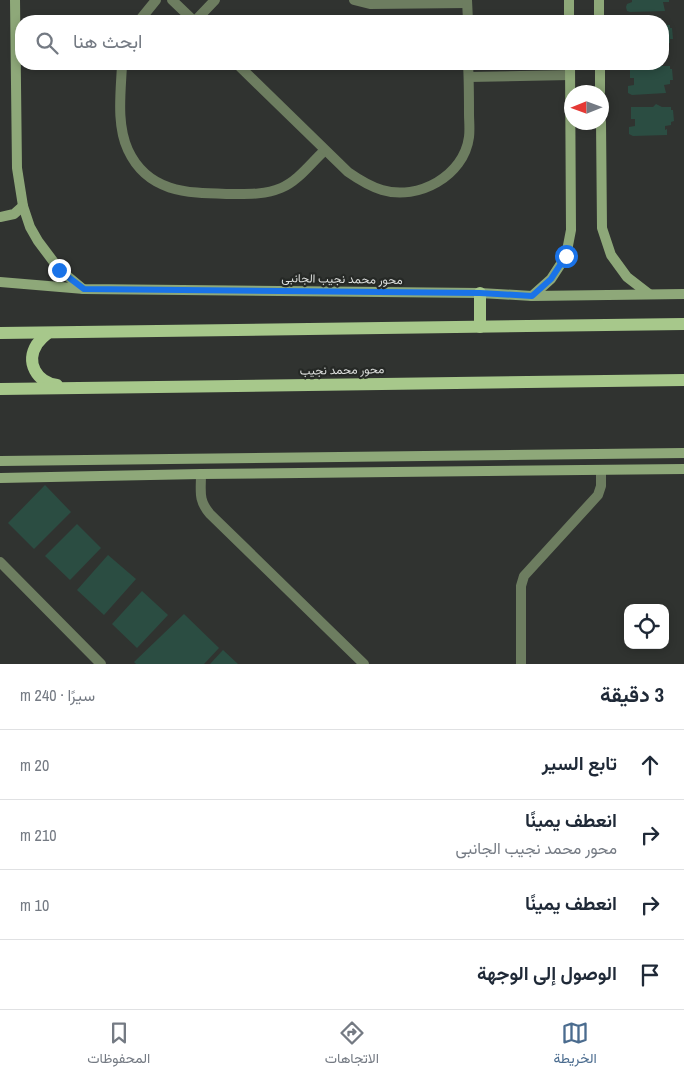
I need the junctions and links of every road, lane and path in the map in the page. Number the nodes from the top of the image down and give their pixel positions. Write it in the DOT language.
graph roads {
  1 [pos="15,0"];
  2 [pos="156,0"];
  3 [pos="172,0"];
  4 [pos="215,0"];
  5 [pos="354,0"];
  6 [pos="569,0"];
  7 [pos="599,0"];
  8 [pos="467,2"];
  9 [pos="15,15"];
  10 [pos="144,15"];
  11 [pos="188,15"];
  12 [pos="201,15"];
  13 [pos="468,15"];
  14 [pos="569,15"];
  15 [pos="599,15"];
  16 [pos="16,70"];
  17 [pos="122,70"];
  18 [pos="243,70"];
  19 [pos="468,70"];
  20 [pos="570,70"];
  21 [pos="600,70"];
  22 [pos="570,75"];
  23 [pos="468,77"];
  24 [pos="600,85"];
  25 [pos="601,130"];
  26 [pos="324,150"];
  27 [pos="24,206"];
  28 [pos="0,218"];
  29 [pos="0,282"];
  30 [pos="84,289"];
  31 [pos="480,293"];
  32 [pos="649,294"];
  33 [pos="684,294"];
  34 [pos="532,296"];
  35 [pos="684,324"];
  36 [pos="480,327"];
  37 [pos="0,333"];
  38 [pos="48,333"];
  39 [pos="684,380"];
  40 [pos="74,388"];
  41 [pos="0,389"];
  42 [pos="684,453"];
  43 [pos="572,454"];
  44 [pos="202,458"];
  45 [pos="0,461"];
  46 [pos="684,469"];
  47 [pos="572,470"];
  48 [pos="601,470"];
  49 [pos="202,474"];
  50 [pos="0,478"];
  51 [pos="0,562"];
  52 [pos="102,664"];
  53 [pos="364,664"];
  54 [pos="521,664"];
  1 -- 9 [label="street"];
  2 -- 10 [label="street"];
  3 -- 11 [label="street"];
  4 -- 12 [label="street"];
  5 -- 8 [label="street"];
  6 -- 14 [label="street"];
  7 -- 15 [label="street"];
  8 -- 13 [label="street"];
  16 -- 27 [label="street"];
  17 -- 26 [label="street"];
  18 -- 26 [label="street"];
  19 -- 23 [label="street"];
  20 -- 22 [label="street"];
  21 -- 24 [label="street"];
  22 -- 23 [label="street"];
  22 -- 34 [label="street"];
  23 -- 26 [label="street"];
  25 -- 32 [label="street"];
  27 -- 28 [label="street"];
  27 -- 30 [label="street"];
  29 -- 30 [label="street, محور محمد نجيب الجانبى"];
  30 -- 31 [label="street, محور محمد نجيب الجانبى"];
  31 -- 34 [label="street, محور محمد نجيب الجانبى"];
  31 -- 36 [label="main road"];
  32 -- 33 [label="street, محور محمد نجيب الجانبى"];
  32 -- 34 [label="street, محور محمد نجيب الجانبى"];
  35 -- 36 [label="main road"];
  36 -- 38 [label="main road"];
  37 -- 38 [label="main road"];
  38 -- 40 [label="main road"];
  39 -- 40 [label="main road, محور محمد نجيب"];
  40 -- 41 [label="main road, محور محمد نجيب"];
  42 -- 43 [label="street"];
  43 -- 44 [label="street"];
  43 -- 47 [label="street"];
  44 -- 45 [label="street"];
  44 -- 49 [label="street"];
  46 -- 48 [label="street"];
  47 -- 48 [label="street"];
  47 -- 49 [label="street"];
  48 -- 54 [label="street"];
  49 -- 50 [label="street"];
  49 -- 53 [label="street"];
  51 -- 52 [label="street"];
}
